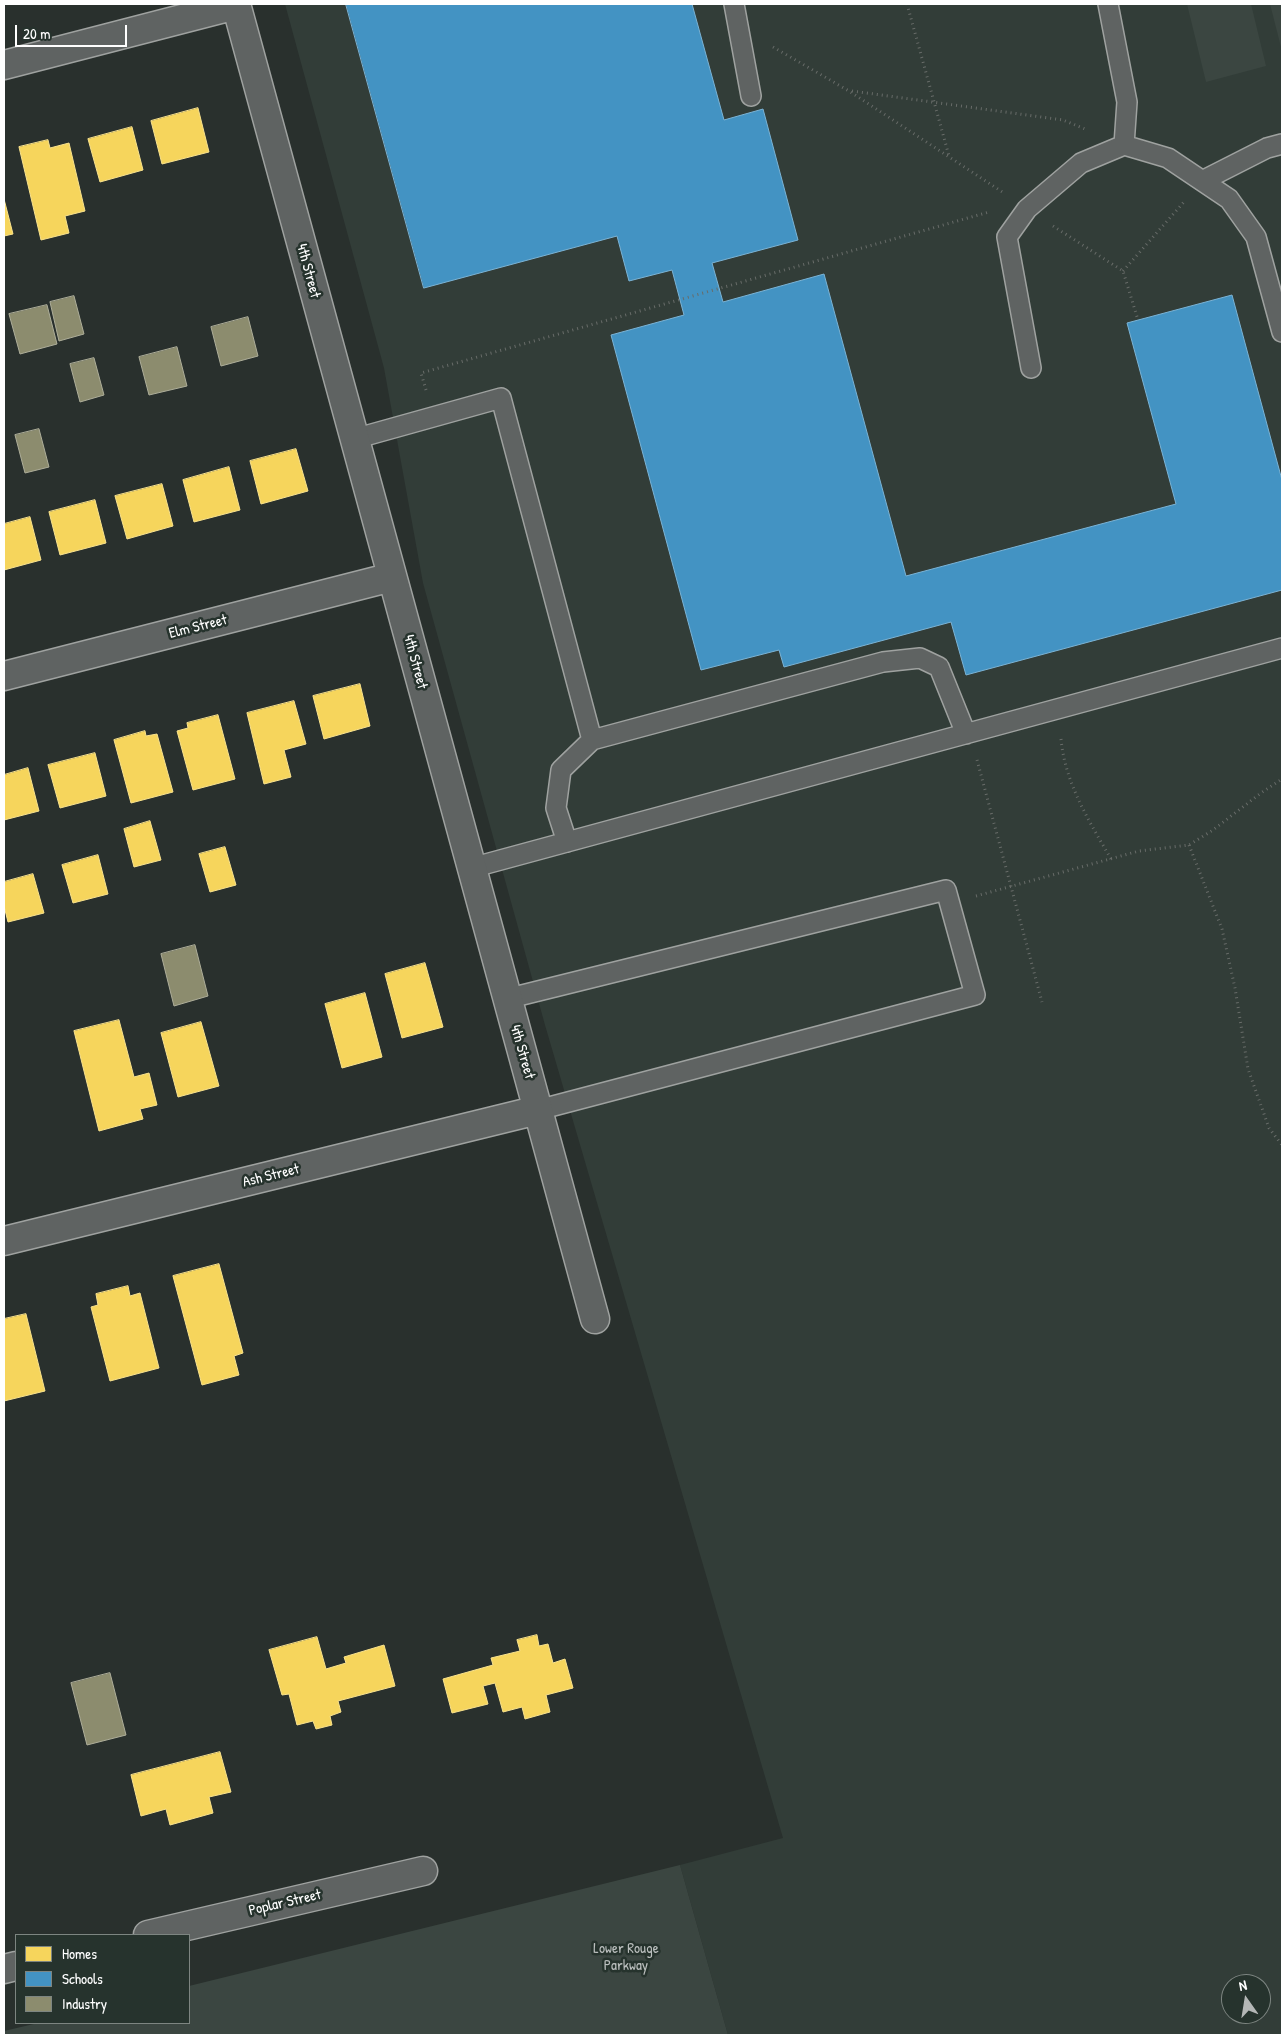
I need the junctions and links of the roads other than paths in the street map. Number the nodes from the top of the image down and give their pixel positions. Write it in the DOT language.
graph roads {
  1 [pos="236,4"];
  2 [pos="734,4"];
  3 [pos="1108,4"];
  4 [pos="4,64"];
  5 [pos="751,96"];
  6 [pos="1282,144"];
  7 [pos="1124,145"];
  8 [pos="1202,181"];
  9 [pos="1282,332"];
  10 [pos="1031,368"];
  11 [pos="354,439"];
  12 [pos="392,578"];
  13 [pos="1282,648"];
  14 [pos="4,676"];
  15 [pos="967,733"];
  16 [pos="592,740"];
  17 [pos="567,842"];
  18 [pos="471,868"];
  19 [pos="506,999"];
  20 [pos="538,1110"];
  21 [pos="4,1241"];
  22 [pos="594,1319"];
  23 [pos="423,1871"];
  24 [pos="152,1934"];
  1 -- 4 [label="street"];
  1 -- 11 [label="street, 4th Street"];
  2 -- 5 [label="lane"];
  3 -- 7 [label="lane"];
  6 -- 8 [label="lane"];
  7 -- 8 [label="lane"];
  7 -- 10 [label="lane"];
  8 -- 9 [label="lane"];
  11 -- 12 [label="street, 4th Street"];
  11 -- 16 [label="lane"];
  12 -- 14 [label="street, Elm Street"];
  12 -- 18 [label="street, 4th Street"];
  13 -- 15 [label="lane"];
  15 -- 16 [label="lane"];
  15 -- 17 [label="lane"];
  16 -- 17 [label="lane"];
  17 -- 18 [label="lane"];
  18 -- 19 [label="street, 4th Street"];
  19 -- 20 [label="street, 4th Street"];
  19 -- 20 [label="lane"];
  20 -- 21 [label="street, Ash Street"];
  20 -- 22 [label="street, 4th Street"];
  23 -- 24 [label="street, Poplar Street"];
}
